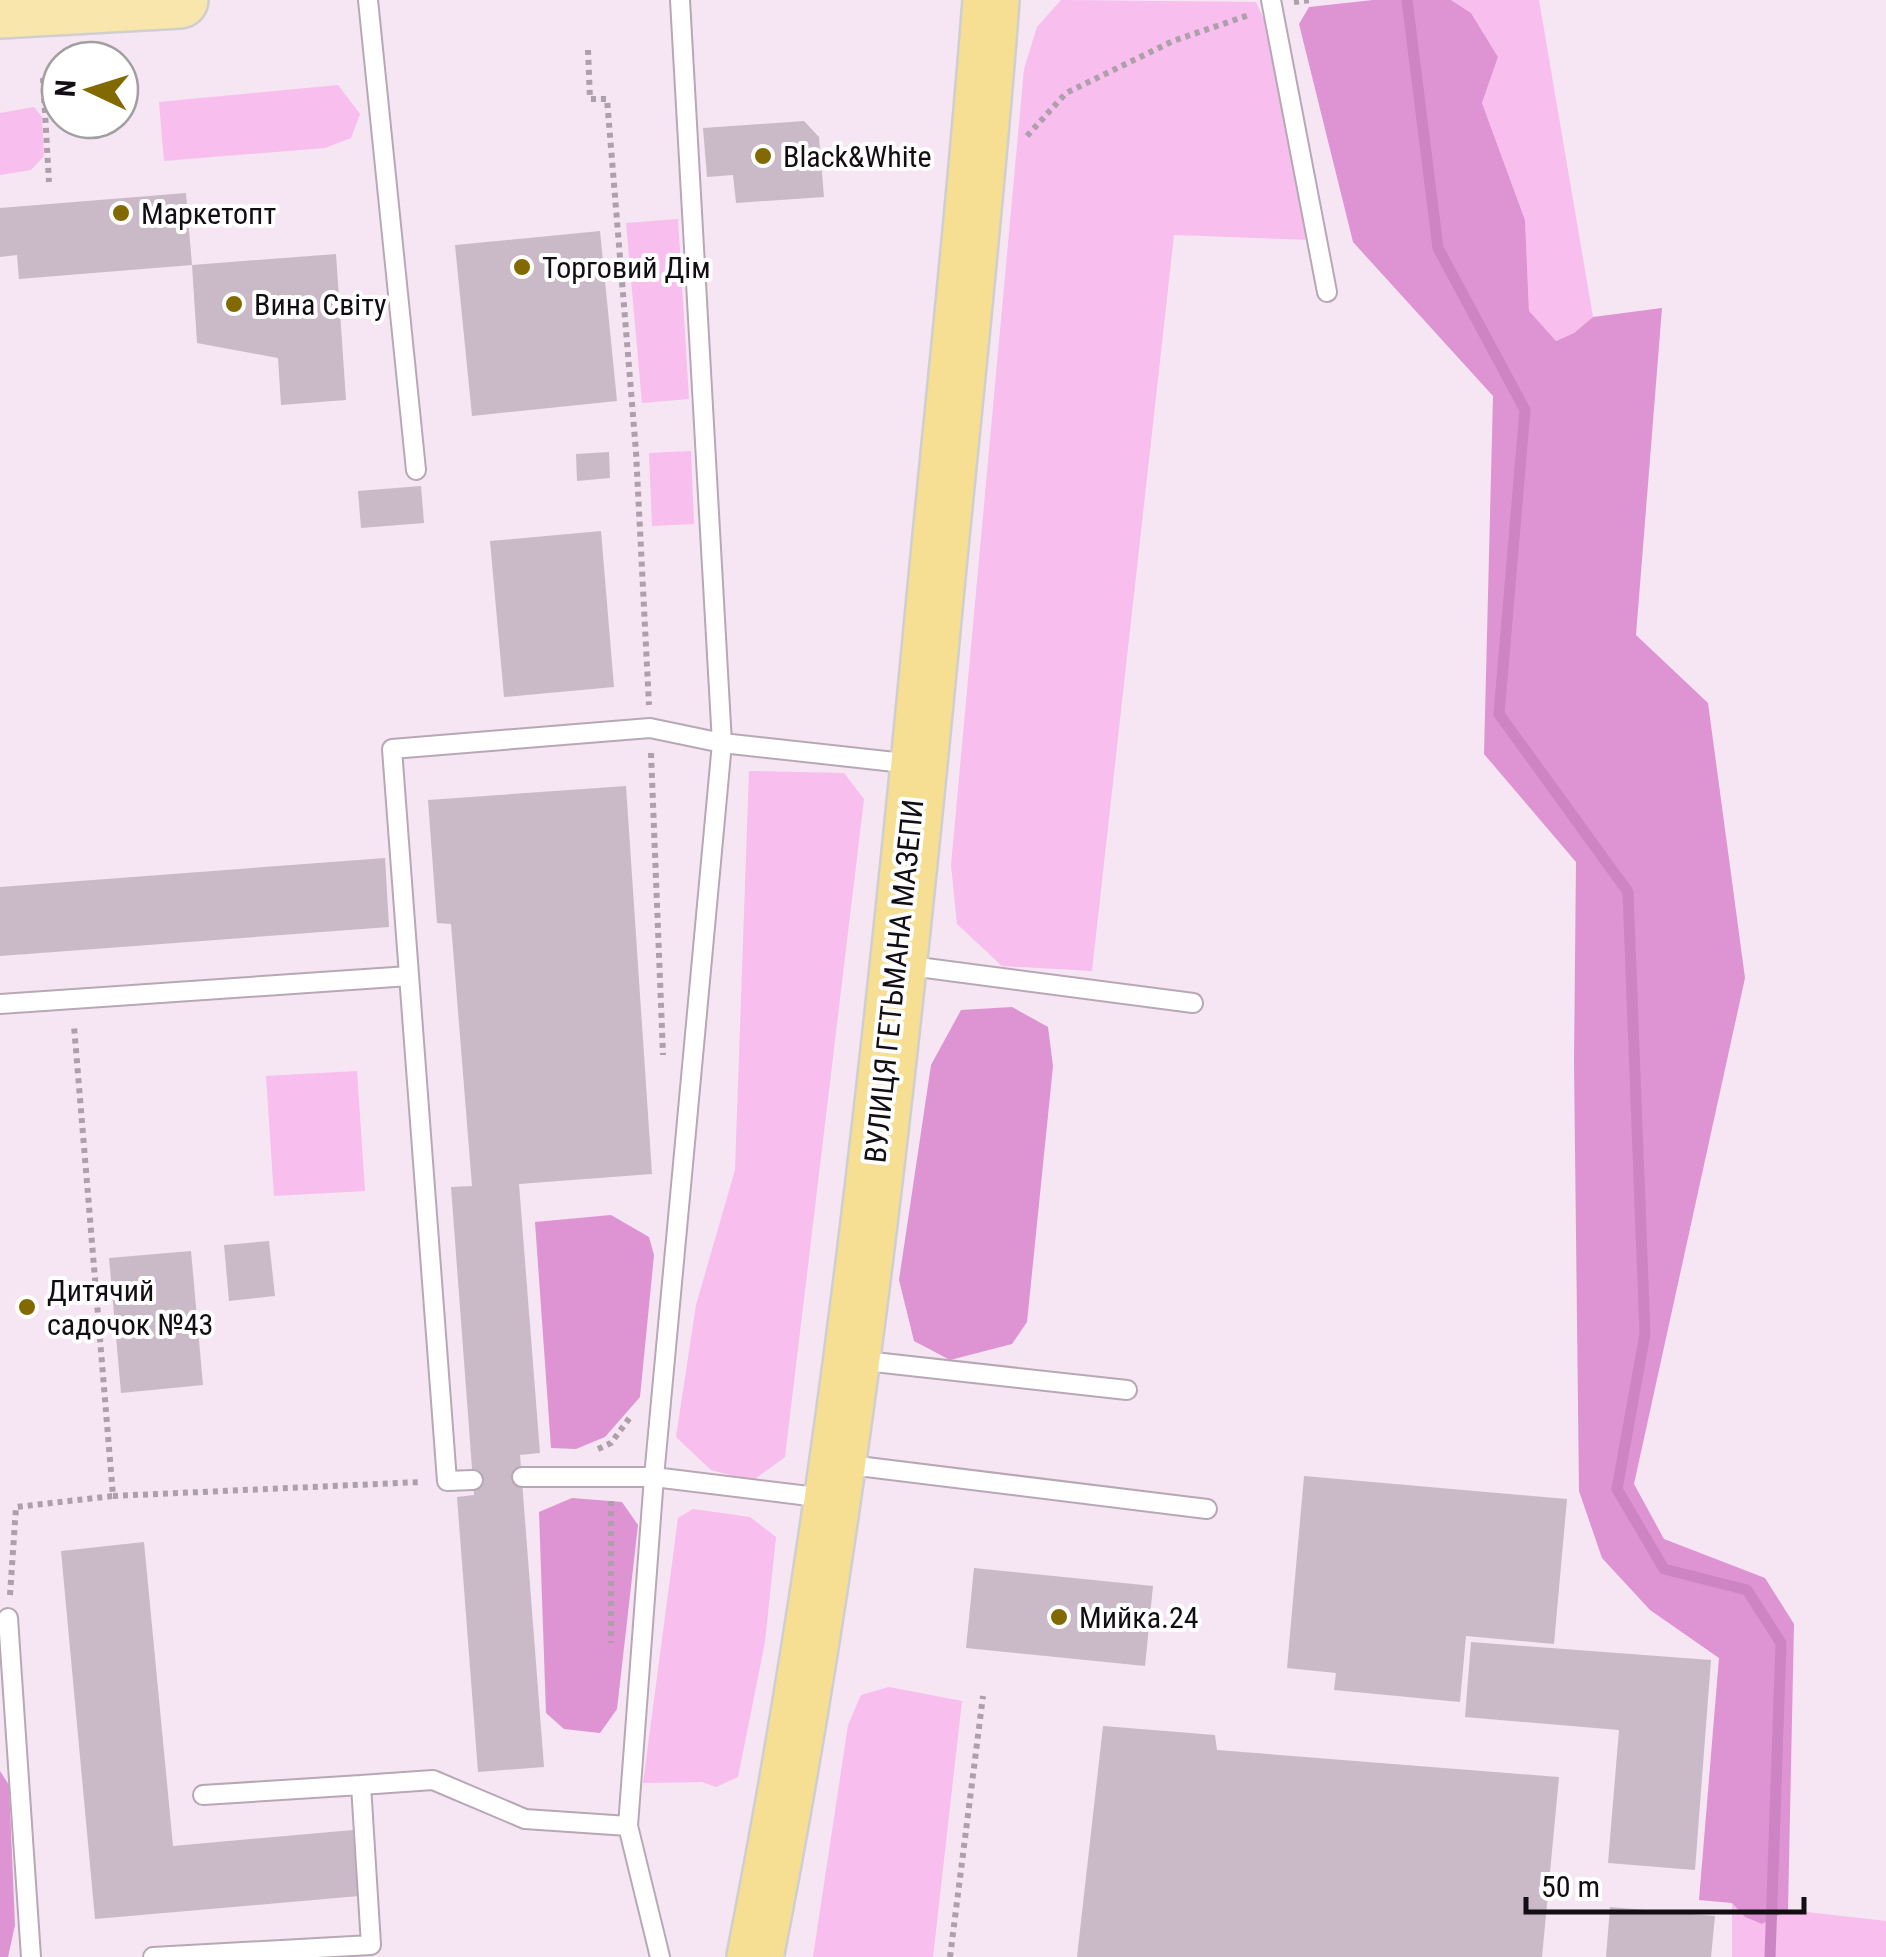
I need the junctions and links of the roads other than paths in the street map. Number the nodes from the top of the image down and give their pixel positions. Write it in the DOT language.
graph roads {
  1 [pos="180,0"];
  2 [pos="368,0"];
  3 [pos="680,0"];
  4 [pos="991,0"];
  5 [pos="1272,4"];
  6 [pos="0,10"];
  7 [pos="1327,292"];
  8 [pos="416,470"];
  9 [pos="722,743"];
  10 [pos="919,764"];
  11 [pos="898,964"];
  12 [pos="409,976"];
  13 [pos="1193,1002"];
  14 [pos="0,1004"];
  15 [pos="850,1359"];
  16 [pos="1127,1390"];
  17 [pos="522,1477"];
  18 [pos="654,1477"];
  19 [pos="473,1480"];
  20 [pos="835,1482"];
  21 [pos="1207,1509"];
  22 [pos="8,1618"];
  23 [pos="361,1785"];
  24 [pos="203,1795"];
  25 [pos="628,1826"];
  26 [pos="32,1957"];
  27 [pos="153,1957"];
  28 [pos="660,1957"];
  29 [pos="755,1957"];
  1 -- 6 [label="main road"];
  2 -- 8 [label="lane"];
  3 -- 9 [label="lane"];
  4 -- 10 [label="highway, ВУЛИЦЯ ГЕТЬМАНА МАЗЕПИ"];
  5 -- 7 [label="lane"];
  9 -- 10 [label="lane"];
  9 -- 12 [label="lane"];
  9 -- 18 [label="lane"];
  10 -- 11 [label="highway, ВУЛИЦЯ ГЕТЬМАНА МАЗЕПИ"];
  11 -- 13 [label="lane"];
  11 -- 15 [label="highway, ВУЛИЦЯ ГЕТЬМАНА МАЗЕПИ"];
  12 -- 14 [label="lane"];
  12 -- 19 [label="lane"];
  15 -- 16 [label="lane"];
  15 -- 20 [label="highway, ВУЛИЦЯ ГЕТЬМАНА МАЗЕПИ"];
  17 -- 18 [label="lane"];
  18 -- 20 [label="lane"];
  18 -- 25 [label="lane"];
  20 -- 21 [label="lane"];
  20 -- 29 [label="highway, ВУЛИЦЯ ГЕТЬМАНА МАЗЕПИ"];
  22 -- 26 [label="lane"];
  23 -- 24 [label="lane"];
  23 -- 25 [label="lane"];
  23 -- 27 [label="lane"];
  25 -- 28 [label="lane"];
}
